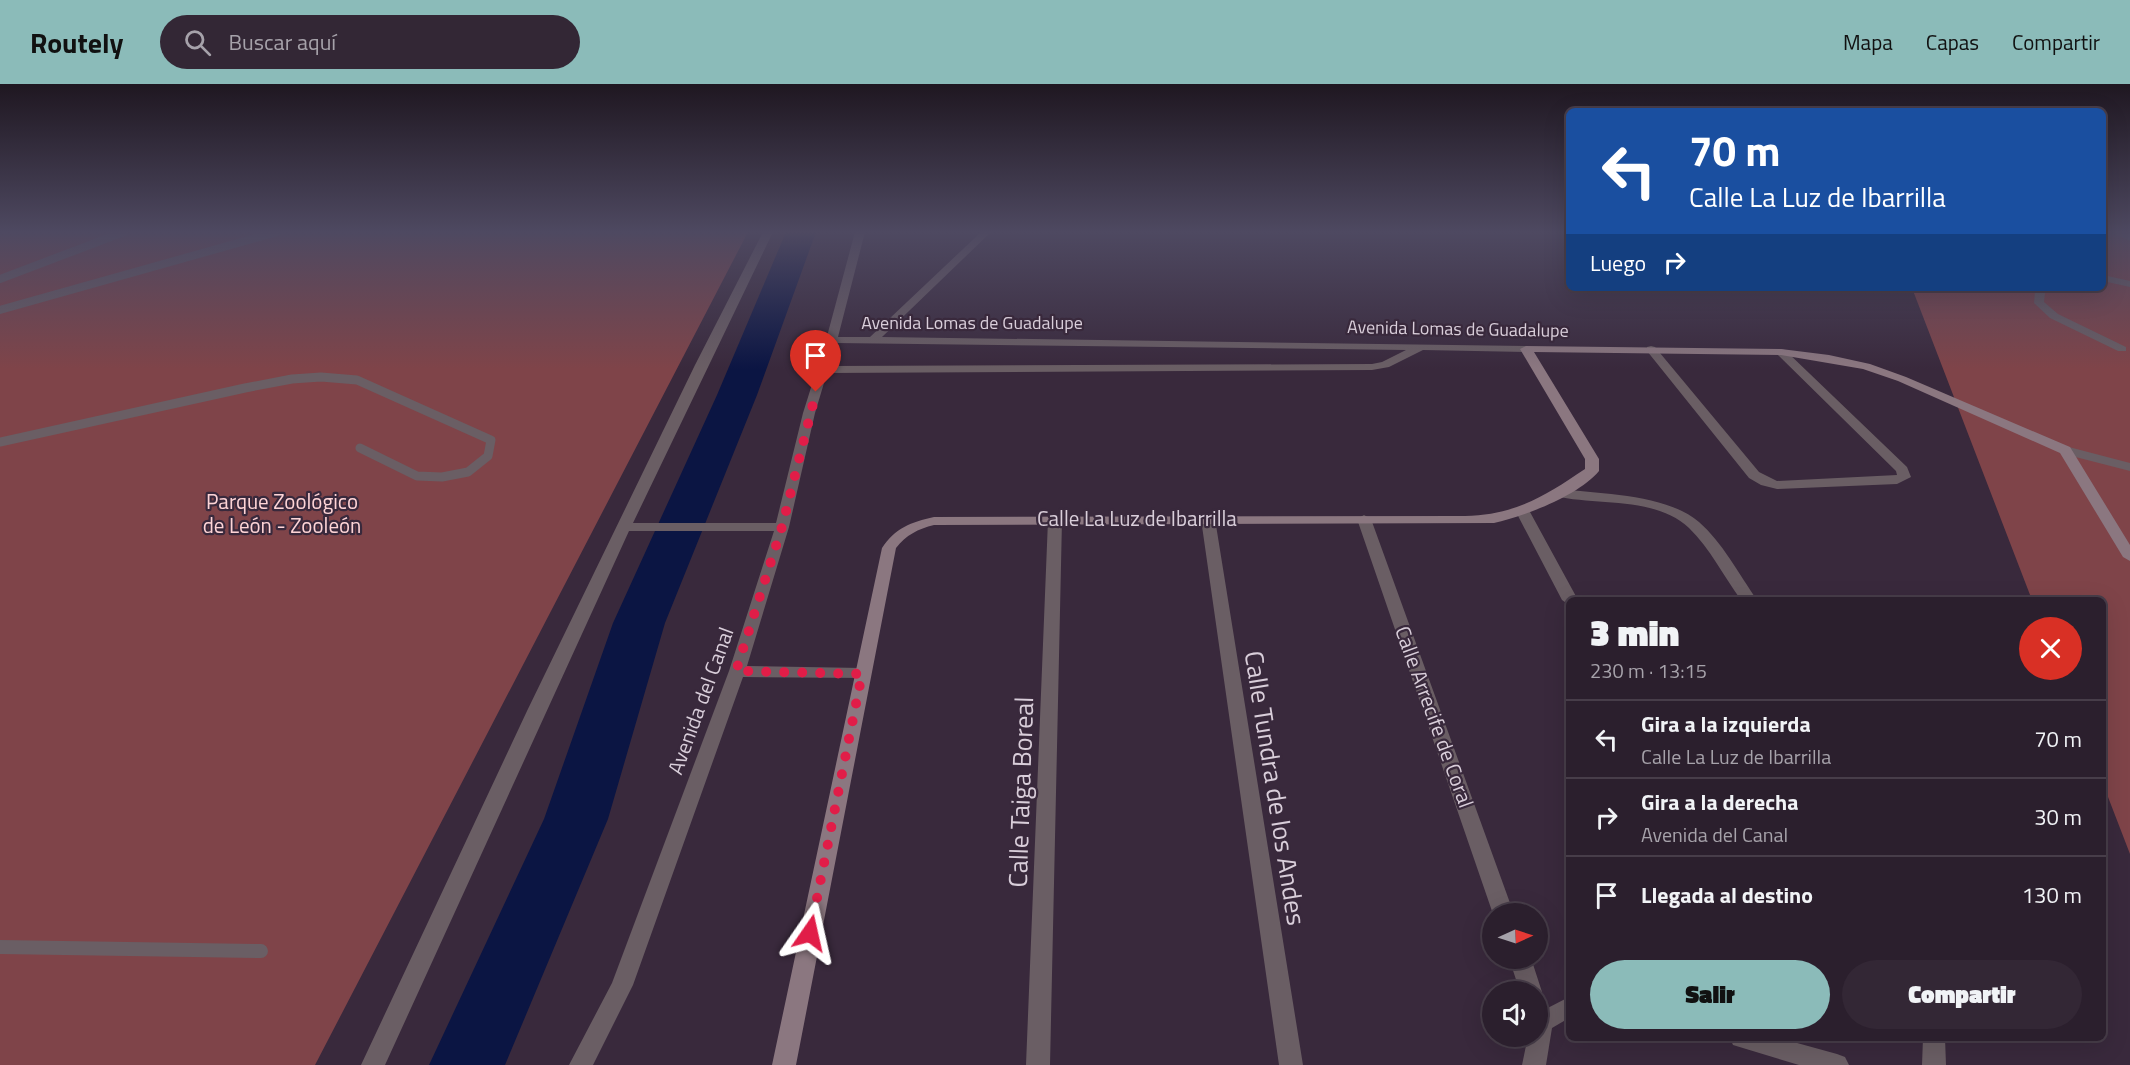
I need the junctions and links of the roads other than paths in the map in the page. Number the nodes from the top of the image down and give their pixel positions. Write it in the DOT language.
graph roads {
  1 [pos="114,278"];
  2 [pos="745,278"];
  3 [pos="848,278"];
  4 [pos="939,278"];
  5 [pos="2106,279"];
  6 [pos="2130,284"];
  7 [pos="2041,291"];
  8 [pos="0,310"];
  9 [pos="832,340"];
  10 [pos="873,340"];
  11 [pos="1422,347"];
  12 [pos="1526,349"];
  13 [pos="1651,349"];
  14 [pos="2122,349"];
  15 [pos="1781,352"];
  16 [pos="823,370"];
  17 [pos="0,441"];
  18 [pos="360,448"];
  19 [pos="2065,450"];
  20 [pos="2130,467"];
  21 [pos="1560,493"];
  22 [pos="1523,512"];
  23 [pos="1208,519"];
  24 [pos="1364,519"];
  25 [pos="1055,520"];
  26 [pos="625,527"];
  27 [pos="782,527"];
  28 [pos="2130,557"];
  29 [pos="1568,597"];
  30 [pos="1747,597"];
  31 [pos="736,671"];
  32 [pos="862,674"];
  33 [pos="1500,903"];
  34 [pos="0,947"];
  35 [pos="261,951"];
  36 [pos="1566,1008"];
  37 [pos="1548,1013"];
  38 [pos="1752,1041"];
  39 [pos="1934,1041"];
  40 [pos="1536,1047"];
  41 [pos="373,1065"];
  42 [pos="581,1065"];
  43 [pos="784,1065"];
  44 [pos="1038,1065"];
  45 [pos="1291,1065"];
  46 [pos="1534,1065"];
  47 [pos="1837,1065"];
  48 [pos="1934,1065"];
  1 -- 8 [label="lane"];
  2 -- 26 [label="street"];
  3 -- 9 [label="street, Avenida del Canal"];
  4 -- 10 [label="street"];
  5 -- 6 [label="street"];
  7 -- 14 [label="street"];
  9 -- 10 [label="street, Avenida Lomas de Guadalupe"];
  9 -- 16 [label="street, Avenida del Canal"];
  10 -- 11 [label="street, Avenida Lomas de Guadalupe"];
  11 -- 12 [label="street, Avenida Lomas de Guadalupe"];
  11 -- 16 [label="street"];
  12 -- 13 [label="street, Avenida Lomas de Guadalupe"];
  12 -- 21 [label="street, Calle La Luz de Ibarrilla"];
  13 -- 15 [label="street, Avenida Lomas de Guadalupe"];
  13 -- 15 [label="street"];
  15 -- 19 [label="street, Avenida Lomas de Guadalupe"];
  16 -- 27 [label="street, Avenida del Canal"];
  17 -- 18 [label="lane"];
  19 -- 20 [label="street"];
  19 -- 28 [label="street"];
  21 -- 22 [label="street, Calle La Luz de Ibarrilla"];
  21 -- 30 [label="street"];
  22 -- 24 [label="street, Calle La Luz de Ibarrilla"];
  22 -- 29 [label="street"];
  23 -- 24 [label="street, Calle La Luz de Ibarrilla"];
  23 -- 25 [label="street, Calle La Luz de Ibarrilla"];
  23 -- 45 [label="street, Calle Tundra de los Andes"];
  24 -- 33 [label="street, Calle Arrecife de Coral"];
  25 -- 32 [label="street, Calle La Luz de Ibarrilla"];
  25 -- 44 [label="street, Calle Taiga Boreal"];
  26 -- 27 [label="street"];
  26 -- 41 [label="street"];
  27 -- 31 [label="street, Avenida del Canal"];
  31 -- 32 [label="street"];
  31 -- 42 [label="street, Avenida del Canal"];
  32 -- 43 [label="street, Calle La Luz de Ibarrilla"];
  34 -- 35 [label="lane"];
  36 -- 37 [label="street"];
  38 -- 47 [label="street"];
  39 -- 48 [label="street"];
  40 -- 46 [label="street"];
}
